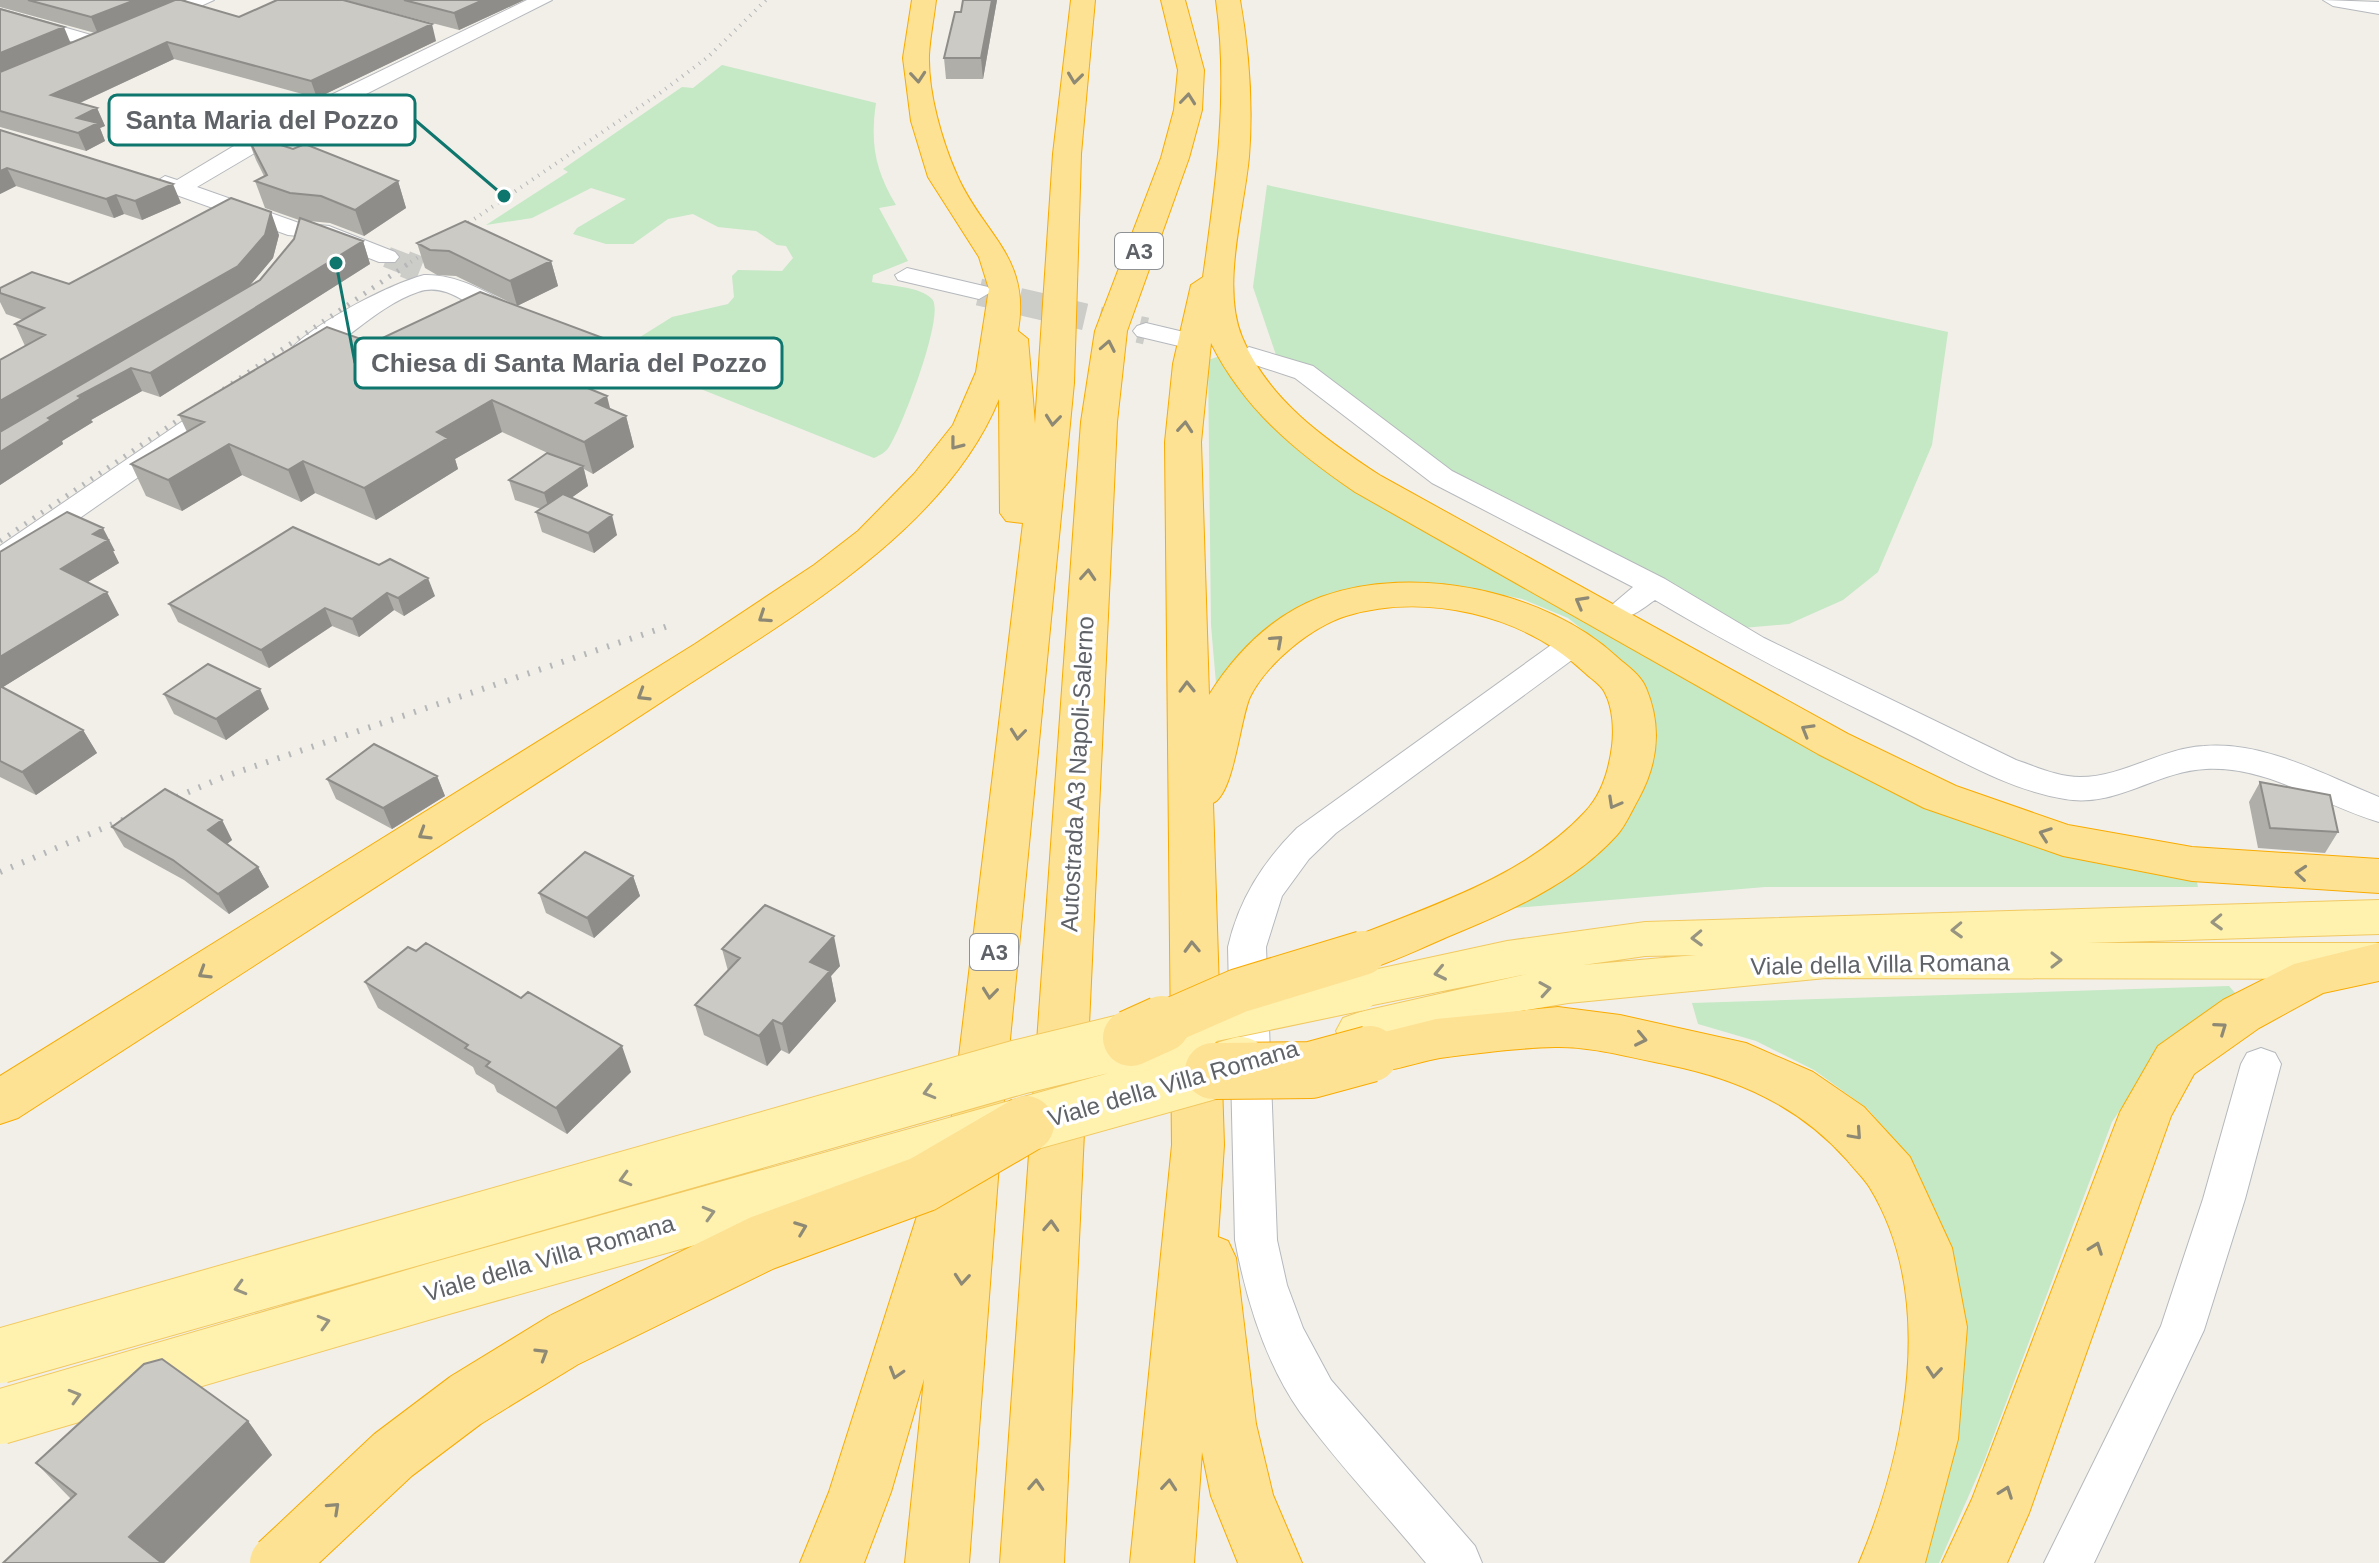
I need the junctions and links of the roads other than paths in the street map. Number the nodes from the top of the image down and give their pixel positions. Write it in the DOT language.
graph roads {
  1 [pos="204,0"];
  2 [pos="542,0"];
  3 [pos="924,0"];
  4 [pos="1083,0"];
  5 [pos="1173,0"];
  6 [pos="1228,0"];
  7 [pos="2333,0"];
  8 [pos="2379,8"];
  9 [pos="0,15"];
  10 [pos="98,43"];
  11 [pos="70,55"];
  12 [pos="136,174"];
  13 [pos="179,188"];
  14 [pos="1226,213"];
  15 [pos="296,230"];
  16 [pos="387,257"];
  17 [pos="288,260"];
  18 [pos="907,275"];
  19 [pos="996,300"];
  20 [pos="536,328"];
  21 [pos="1146,331"];
  22 [pos="1179,338"];
  23 [pos="1249,355"];
  24 [pos="276,371"];
  25 [pos="250,388"];
  26 [pos="0,560"];
  27 [pos="1654,586"];
  28 [pos="1622,609"];
  29 [pos="1565,650"];
  30 [pos="1023,689"];
  31 [pos="2379,810"];
  32 [pos="1189,835"];
  33 [pos="2379,876"];
  34 [pos="2379,917"];
  35 [pos="2379,961"];
  36 [pos="1363,1007"];
  37 [pos="2261,1064"];
  38 [pos="0,1103"];
  39 [pos="1001,1118"];
  40 [pos="1198,1145"];
  41 [pos="0,1356"];
  42 [pos="0,1417"];
  43 [pos="278,1563"];
  44 [pos="832,1563"];
  45 [pos="937,1563"];
  46 [pos="1032,1563"];
  47 [pos="1162,1563"];
  48 [pos="1270,1563"];
  49 [pos="1458,1563"];
  50 [pos="1891,1563"];
  51 [pos="1974,1563"];
  52 [pos="2068,1563"];
  1 -- 10 [label="street"];
  2 -- 13 [label="street"];
  3 -- 19 [label="highway, A3, one-way"];
  4 -- 30 [label="highway, A3, one-way"];
  46 -- 5 [label="highway, Autostrada A3 Napoli-Salerno / A3, one-way"];
  6 -- 14 [label="highway"];
  7 -- 8 [label="street"];
  9 -- 10 [label="street"];
  10 -- 11 [label="street"];
  12 -- 13 [label="street"];
  13 -- 15 [label="street"];
  32 -- 14 [label="highway, one-way"];
  33 -- 14 [label="highway, one-way"];
  15 -- 16 [label="street"];
  15 -- 17 [label="street"];
  18 -- 19 [label="street"];
  19 -- 30 [label="highway, A3"];
  19 -- 38 [label="highway, one-way"];
  20 -- 24 [label="street"];
  21 -- 22 [label="street"];
  23 -- 27 [label="street"];
  25 -- 26 [label="street"];
  27 -- 28 [label="street"];
  27 -- 31 [label="street"];
  29 -- 49 [label="street"];
  30 -- 39 [label="highway, A3, one-way"];
  32 -- 36 [label="highway, one-way"];
  40 -- 32 [label="highway, one-way"];
  34 -- 36 [label="main road, Viale della Villa Romana, one-way"];
  36 -- 35 [label="main road, Viale della Villa Romana, one-way"];
  51 -- 35 [label="highway, one-way"];
  36 -- 39 [label="main road, Viale della Villa Romana, bridge"];
  36 -- 41 [label="main road, Viale della Villa Romana, one-way, bridge"];
  36 -- 50 [label="highway, one-way"];
  37 -- 52 [label="street"];
  42 -- 39 [label="main road, Viale della Villa Romana, one-way, bridge"];
  43 -- 39 [label="highway, one-way, bridge"];
  39 -- 44 [label="highway, one-way"];
  39 -- 45 [label="highway, A3, one-way"];
  47 -- 40 [label="highway, one-way"];
  40 -- 48 [label="highway"];
}
